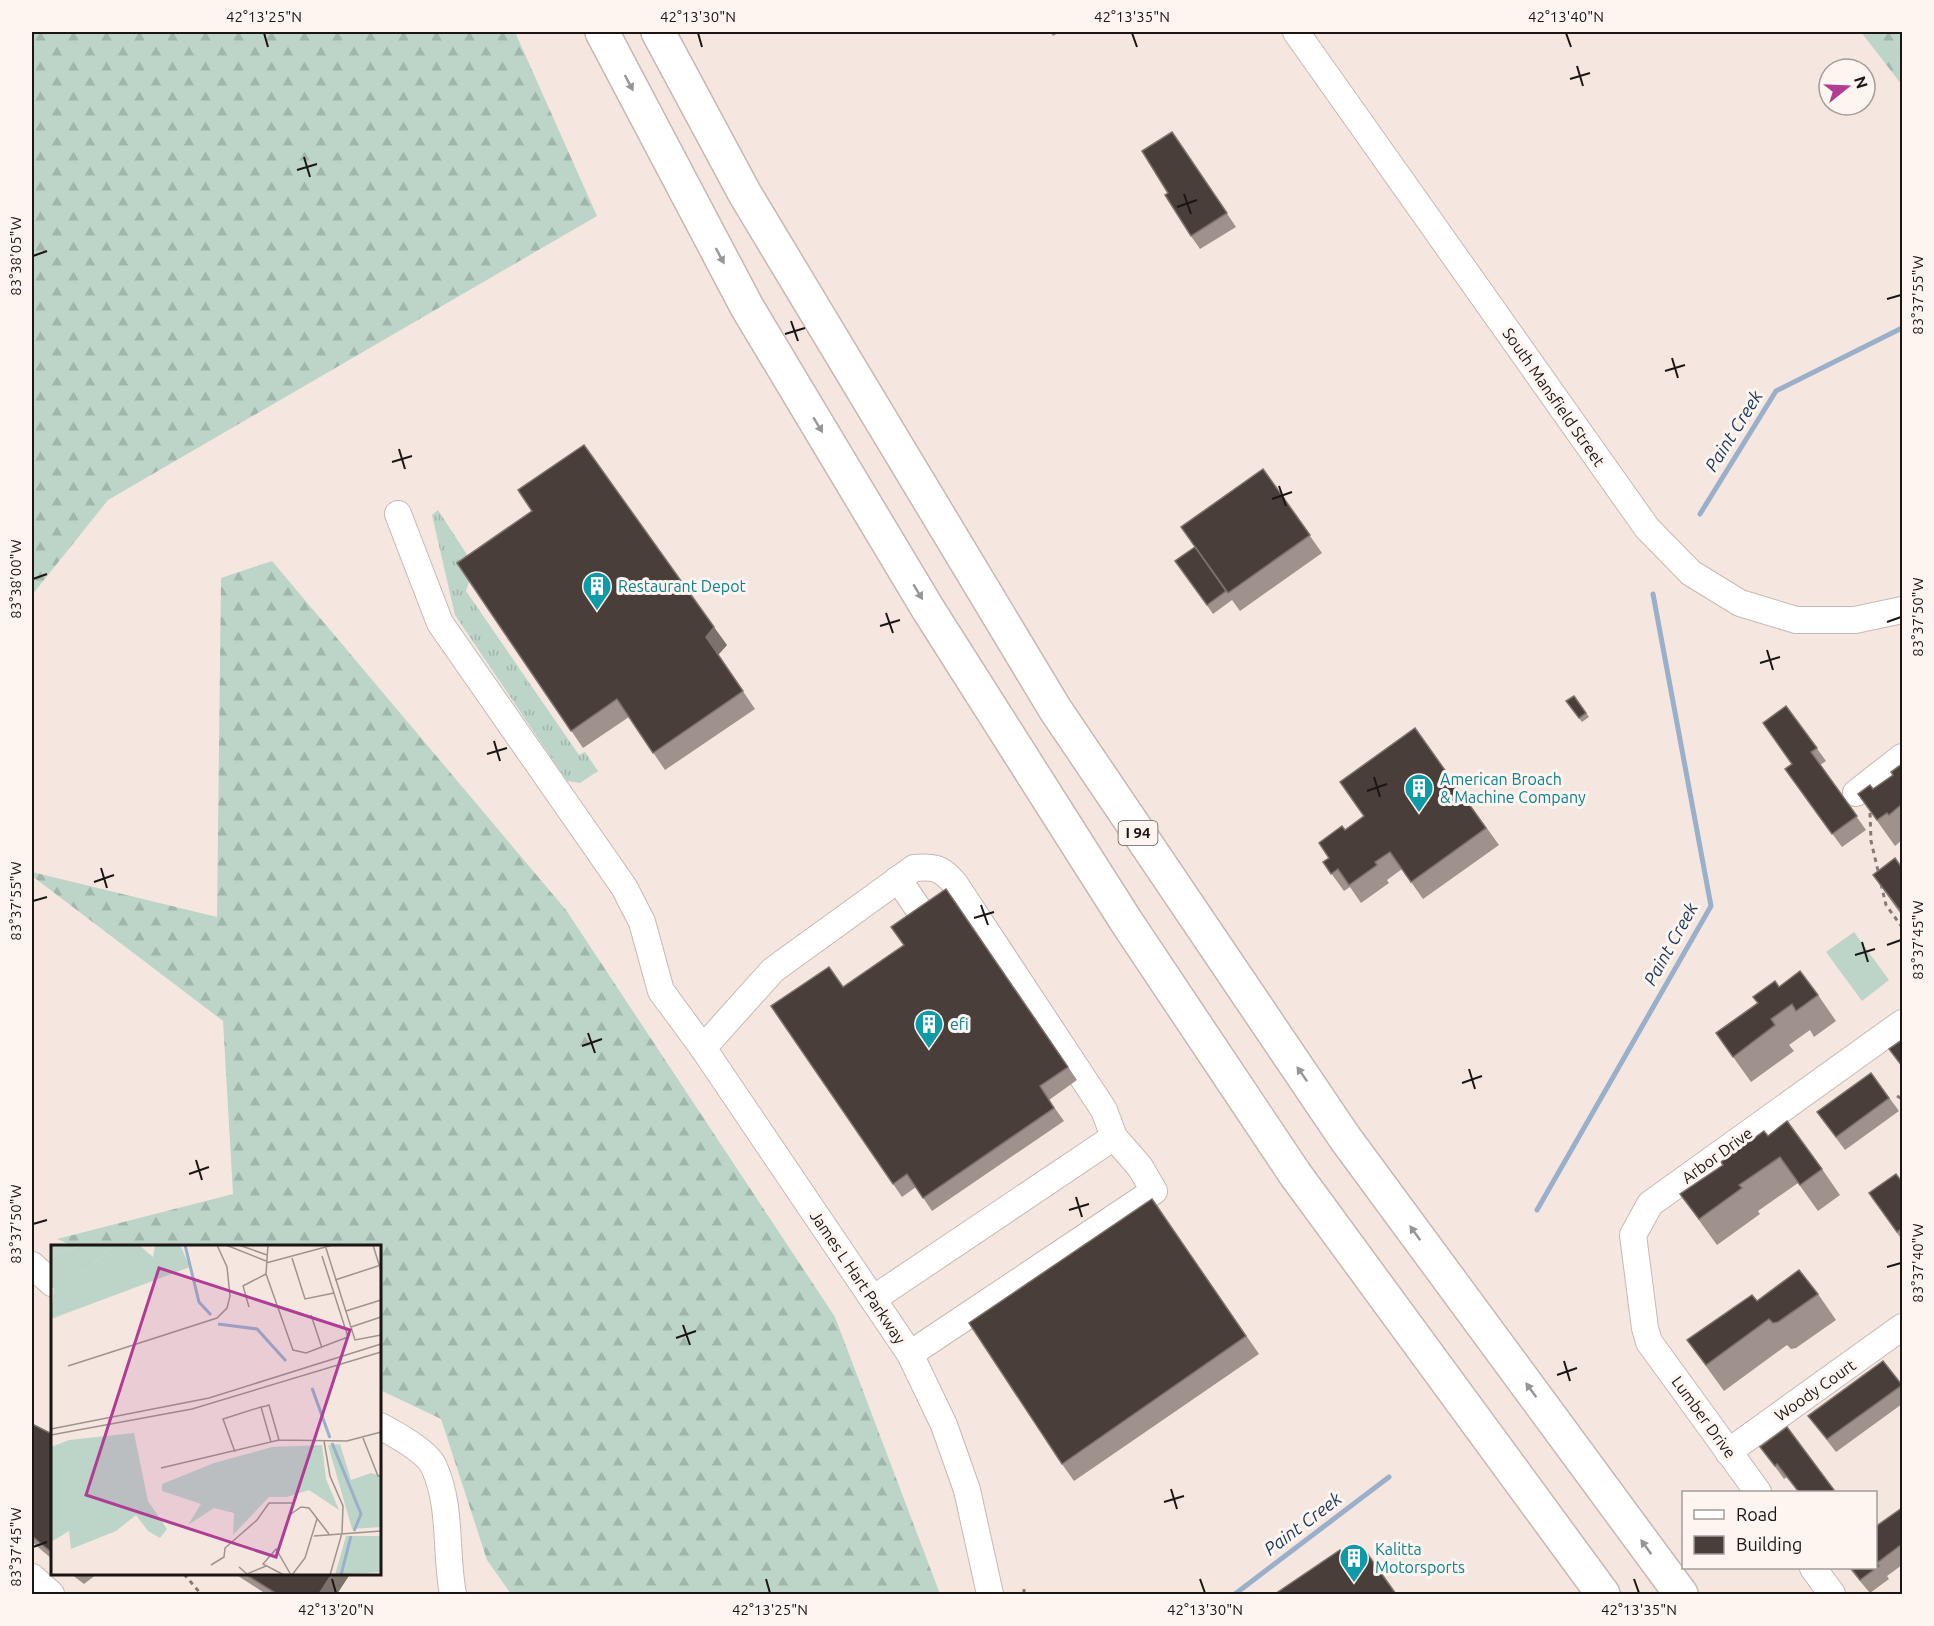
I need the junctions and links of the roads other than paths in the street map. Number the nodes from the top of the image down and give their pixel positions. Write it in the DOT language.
graph roads {
  1 [pos="602,32"];
  2 [pos="658,32"];
  3 [pos="1296,32"];
  4 [pos="398,513"];
  5 [pos="1902,610"];
  6 [pos="1902,757"];
  7 [pos="1863,803"];
  8 [pos="898,879"];
  9 [pos="926,920"];
  10 [pos="1902,1023"];
  11 [pos="703,1048"];
  12 [pos="1114,1137"];
  13 [pos="32,1265"];
  14 [pos="51,1282"];
  15 [pos="873,1299"];
  16 [pos="1902,1327"];
  17 [pos="1649,1342"];
  18 [pos="910,1354"];
  19 [pos="381,1427"];
  20 [pos="1728,1452"];
  21 [pos="1757,1491"];
  22 [pos="1814,1569"];
  23 [pos="32,1577"];
  24 [pos="51,1594"];
  25 [pos="453,1594"];
  26 [pos="990,1594"];
  27 [pos="1603,1594"];
  28 [pos="1680,1594"];
  29 [pos="1832,1594"];
  1 -- 27 [label="highway, one-way"];
  28 -- 2 [label="highway, I 94, one-way"];
  3 -- 5 [label="street, South Mansfield Street"];
  4 -- 11 [label="street, James L Hart Parkway"];
  6 -- 7 [label="street"];
  8 -- 9 [label="street"];
  8 -- 11 [label="street"];
  8 -- 12 [label="street"];
  10 -- 17 [label="street, Arbor Drive"];
  11 -- 15 [label="street, James L Hart Parkway"];
  12 -- 15 [label="street"];
  12 -- 18 [label="street"];
  13 -- 14 [label="street"];
  15 -- 18 [label="street, James L Hart Parkway"];
  16 -- 20 [label="street, Woody Court"];
  17 -- 20 [label="street, Lumber Drive"];
  18 -- 26 [label="street, James L Hart Parkway"];
  19 -- 25 [label="street"];
  20 -- 21 [label="street, Lumber Drive"];
  22 -- 29 [label="street"];
  23 -- 24 [label="street"];
}
